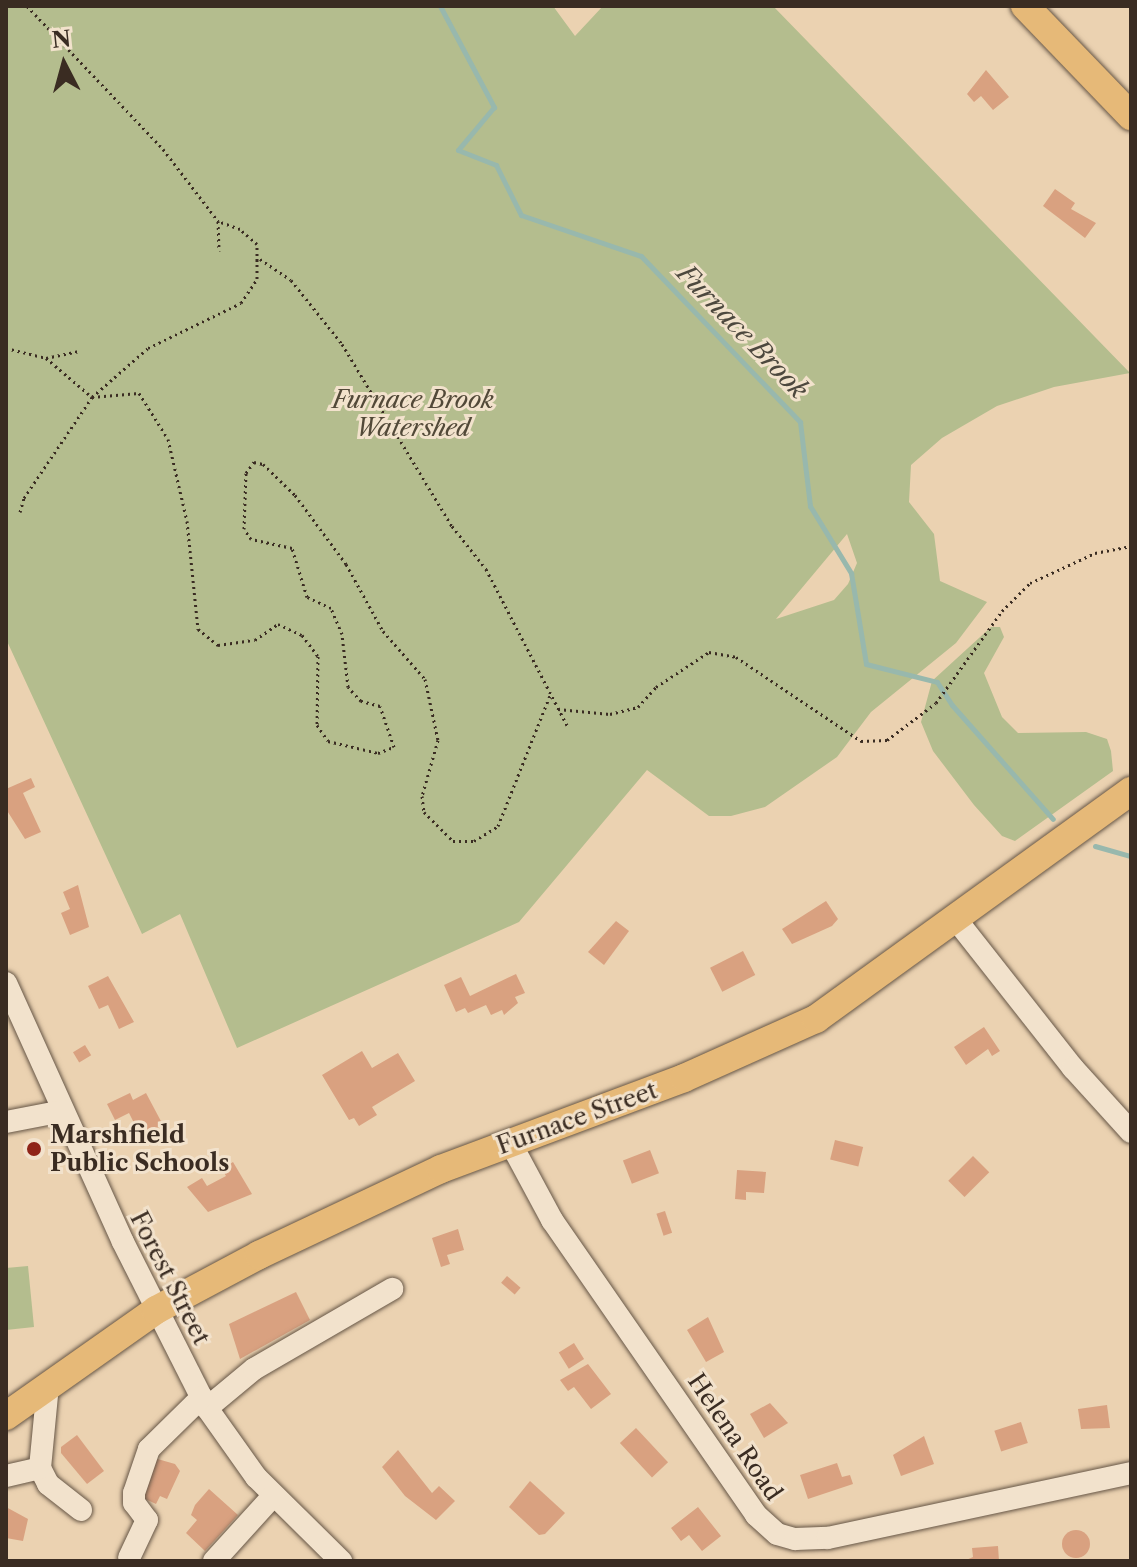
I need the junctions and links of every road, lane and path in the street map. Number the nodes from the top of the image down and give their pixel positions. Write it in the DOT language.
graph roads {
  1 [pos="27,6"];
  2 [pos="1025,6"];
  3 [pos="1131,116"];
  4 [pos="218,221"];
  5 [pos="219,251"];
  6 [pos="260,259"];
  7 [pos="6,348"];
  8 [pos="80,351"];
  9 [pos="46,358"];
  10 [pos="92,397"];
  11 [pos="20,512"];
  12 [pos="1131,546"];
  13 [pos="550,695"];
  14 [pos="558,709"];
  15 [pos="567,725"];
  16 [pos="1131,791"];
  17 [pos="958,922"];
  18 [pos="6,983"];
  19 [pos="63,1111"];
  20 [pos="6,1122"];
  21 [pos="1131,1132"];
  22 [pos="510,1142"];
  23 [pos="392,1289"];
  24 [pos="156,1310"];
  25 [pos="48,1385"];
  26 [pos="204,1402"];
  27 [pos="6,1416"];
  28 [pos="40,1468"];
  29 [pos="1131,1473"];
  30 [pos="6,1476"];
  31 [pos="273,1496"];
  32 [pos="81,1510"];
  33 [pos="129,1558"];
  34 [pos="214,1561"];
  35 [pos="341,1561"];
  1 -- 4 [label="path"];
  2 -- 3 [label="main road"];
  4 -- 5 [label="path"];
  4 -- 6 [label="path"];
  6 -- 10 [label="path"];
  6 -- 13 [label="path"];
  7 -- 9 [label="path"];
  8 -- 9 [label="path"];
  9 -- 10 [label="path"];
  10 -- 11 [label="path"];
  10 -- 13 [label="path"];
  12 -- 14 [label="path"];
  13 -- 14 [label="path"];
  14 -- 15 [label="path"];
  16 -- 17 [label="main road, Furnace Street"];
  17 -- 21 [label="street"];
  17 -- 22 [label="main road, Furnace Street"];
  18 -- 19 [label="street, Forest Street"];
  19 -- 20 [label="street"];
  19 -- 24 [label="street, Forest Street"];
  22 -- 24 [label="main road, Furnace Street"];
  22 -- 29 [label="street, Helena Road"];
  23 -- 26 [label="street"];
  24 -- 25 [label="main road, Furnace Street"];
  24 -- 26 [label="street, Forest Street"];
  25 -- 27 [label="main road, Furnace Street"];
  25 -- 28 [label="street"];
  26 -- 31 [label="street, Forest Street"];
  26 -- 33 [label="street"];
  28 -- 30 [label="street"];
  28 -- 32 [label="street"];
  31 -- 34 [label="street"];
  31 -- 35 [label="street, Forest Street"];
}
